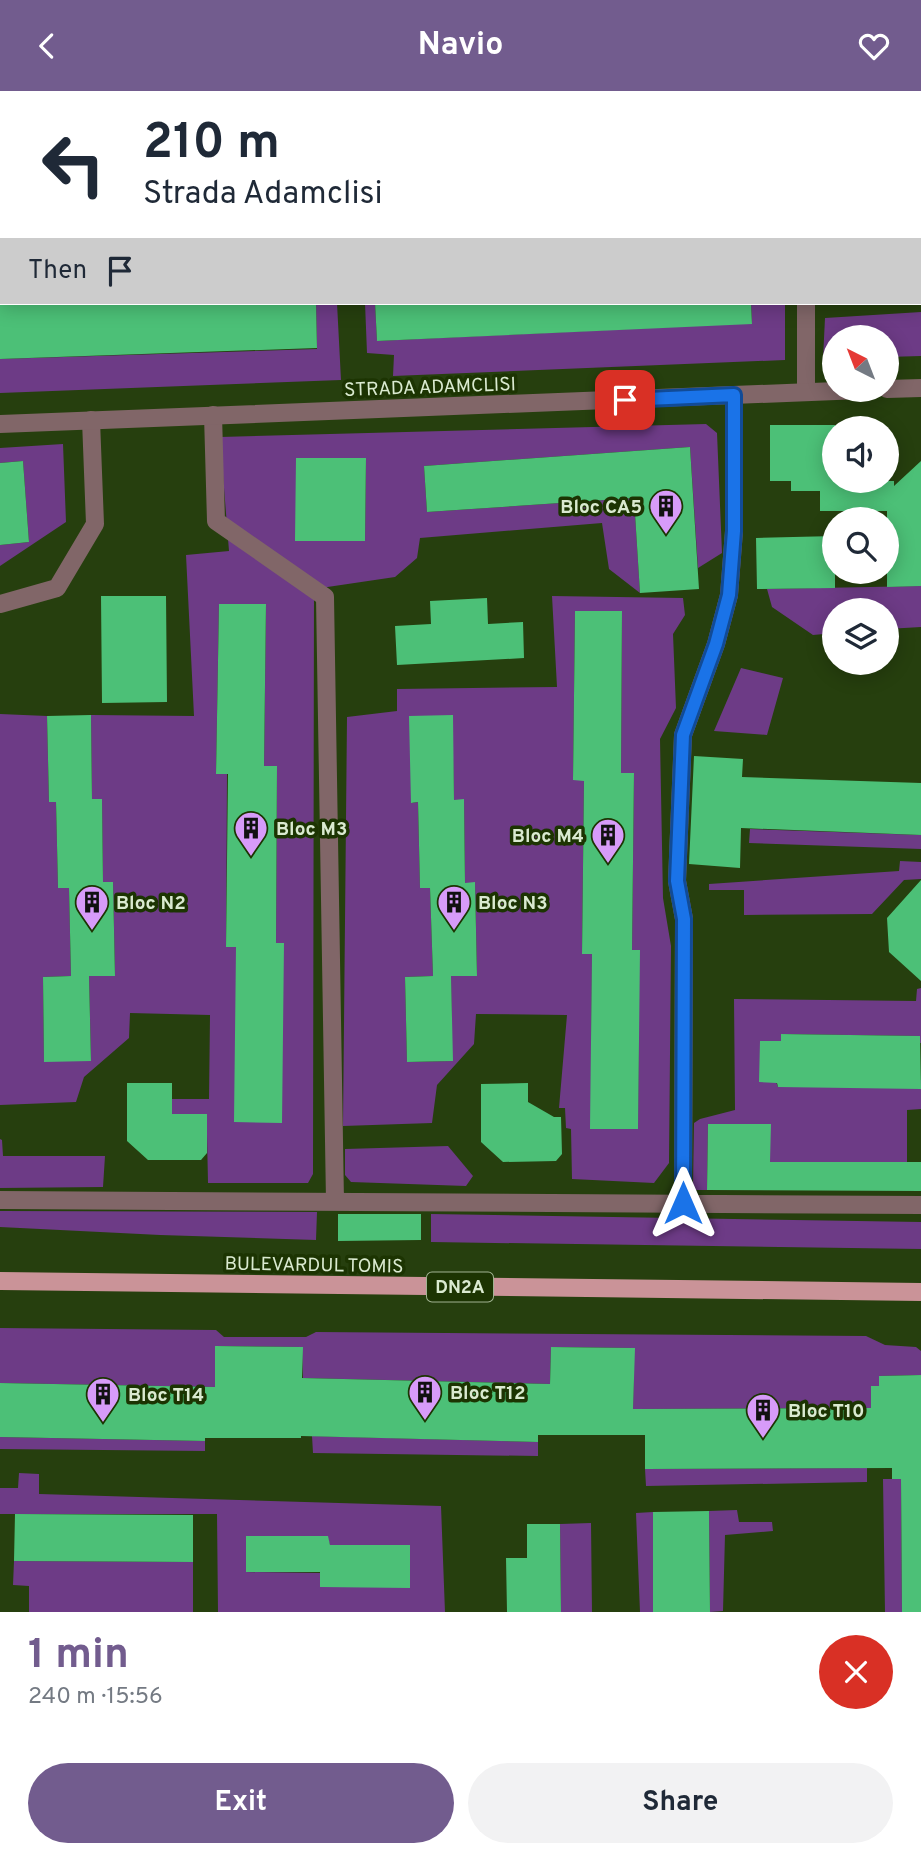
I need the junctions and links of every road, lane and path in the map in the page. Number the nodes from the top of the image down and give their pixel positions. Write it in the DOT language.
graph roads {
  1 [pos="806,305"];
  2 [pos="921,388"];
  3 [pos="900,389"];
  4 [pos="822,391"];
  5 [pos="806,392"];
  6 [pos="734,395"];
  7 [pos="213,415"];
  8 [pos="91,420"];
  9 [pos="0,424"];
  10 [pos="0,604"];
  11 [pos="0,1199"];
  12 [pos="335,1201"];
  13 [pos="683,1203"];
  14 [pos="921,1205"];
  15 [pos="0,1281"];
  16 [pos="921,1292"];
  1 -- 5 [label="street"];
  2 -- 3 [label="street"];
  4 -- 5 [label="street, STRADA ADAMCLISI"];
  5 -- 6 [label="street, STRADA ADAMCLISI"];
  6 -- 7 [label="street, STRADA ADAMCLISI"];
  6 -- 13 [label="street"];
  7 -- 8 [label="street, STRADA ADAMCLISI"];
  7 -- 12 [label="street"];
  8 -- 9 [label="street, STRADA ADAMCLISI"];
  8 -- 10 [label="street"];
  11 -- 12 [label="street"];
  12 -- 13 [label="street"];
  13 -- 14 [label="street"];
  15 -- 16 [label="main road, BULEVARDUL TOMIS / DN2A"];
}
